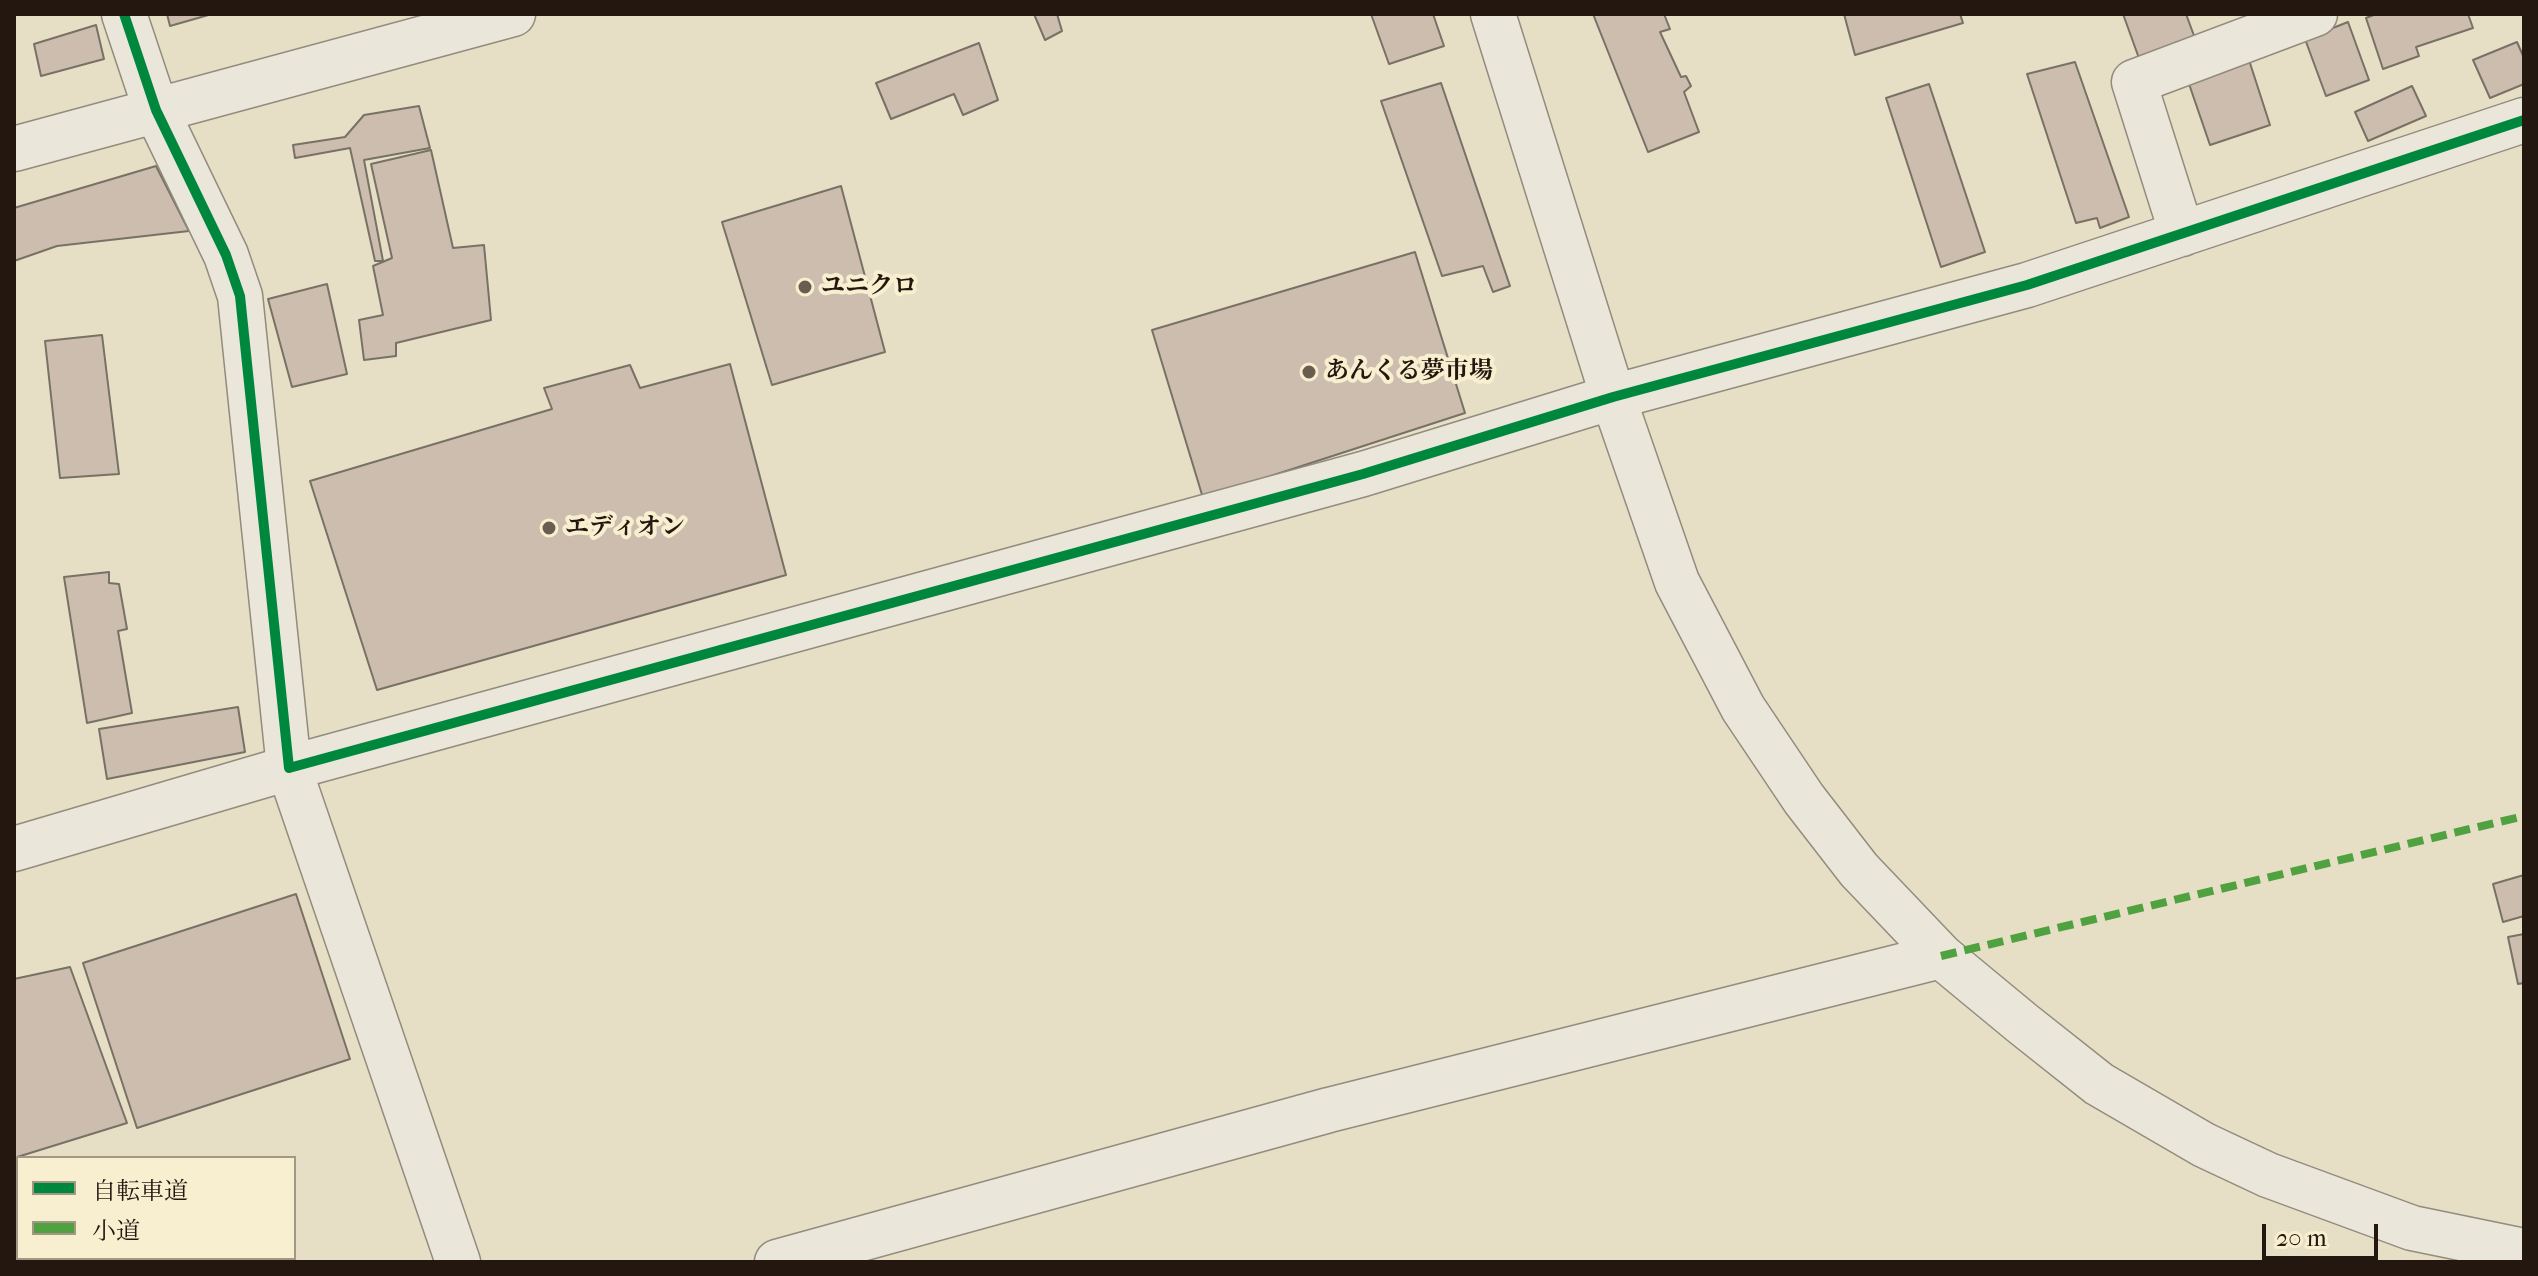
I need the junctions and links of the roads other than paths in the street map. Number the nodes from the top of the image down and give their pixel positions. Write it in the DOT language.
graph roads {
  1 [pos="124,14"];
  2 [pos="513,14"];
  3 [pos="1493,14"];
  4 [pos="2315,14"];
  5 [pos="156,110"];
  6 [pos="2524,120"];
  7 [pos="14,149"];
  8 [pos="2182,234"];
  9 [pos="1613,397"];
  10 [pos="289,768"];
  11 [pos="14,849"];
  12 [pos="1941,956"];
  13 [pos="2524,1251"];
  14 [pos="458,1262"];
  15 [pos="777,1262"];
  1 -- 5 [label="street"];
  2 -- 5 [label="street"];
  3 -- 9 [label="street"];
  4 -- 8 [label="street"];
  5 -- 7 [label="street"];
  5 -- 10 [label="street"];
  6 -- 8 [label="street"];
  8 -- 9 [label="street"];
  9 -- 10 [label="street"];
  9 -- 12 [label="street"];
  10 -- 11 [label="street"];
  10 -- 14 [label="street"];
  12 -- 13 [label="street"];
  12 -- 15 [label="street"];
}
